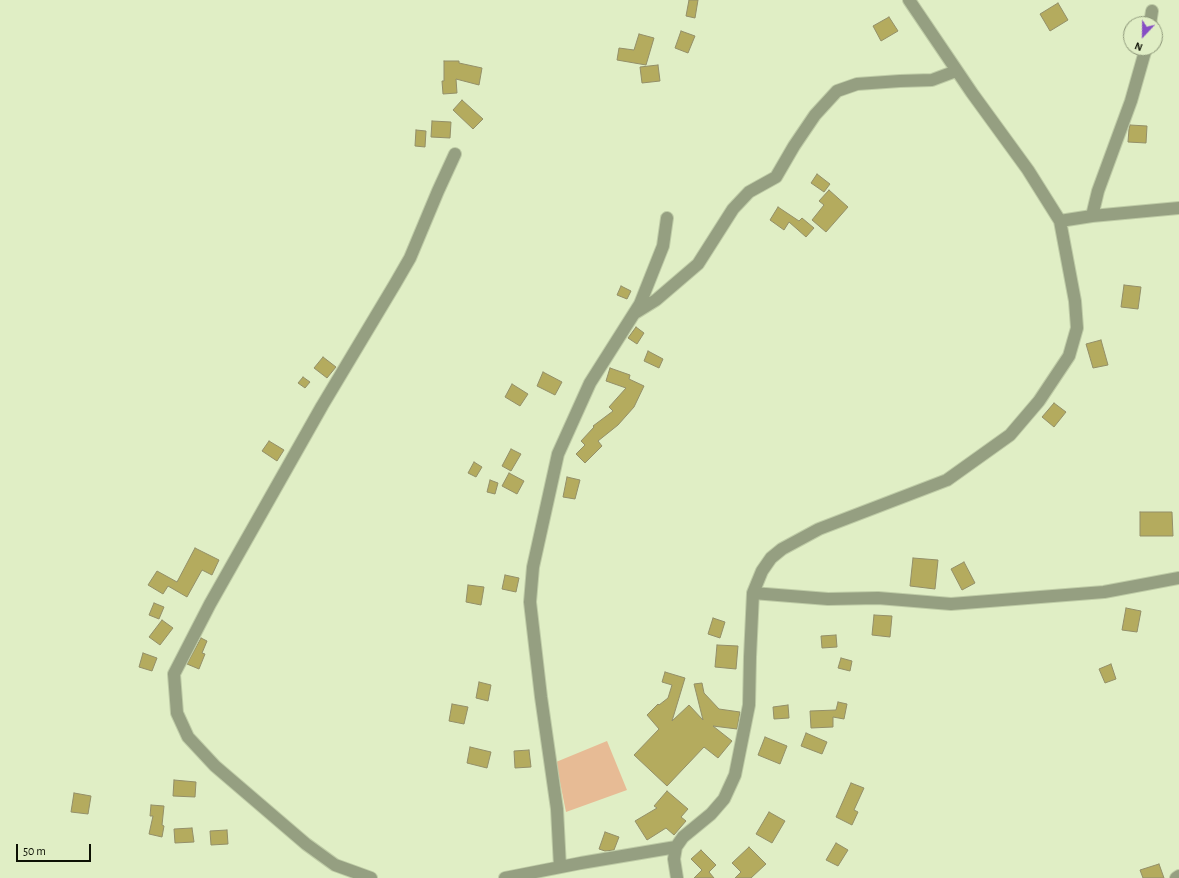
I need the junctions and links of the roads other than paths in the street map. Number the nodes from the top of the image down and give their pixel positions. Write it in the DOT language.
graph roads {
  1 [pos="909,0"];
  2 [pos="1152,11"];
  3 [pos="1151,16"];
  4 [pos="1144,56"];
  5 [pos="956,71"];
  6 [pos="455,154"];
  7 [pos="1179,208"];
  8 [pos="1092,216"];
  9 [pos="667,218"];
  10 [pos="1060,221"];
  11 [pos="634,313"];
  12 [pos="1179,578"];
  13 [pos="753,593"];
  14 [pos="676,847"];
  15 [pos="560,868"];
  16 [pos="1179,876"];
  17 [pos="371,878"];
  18 [pos="505,878"];
  19 [pos="677,878"];
  20 [pos="1176,878"];
  1 -- 5 [label="street"];
  2 -- 3 [label="street"];
  4 -- 8 [label="street"];
  5 -- 10 [label="street"];
  5 -- 11 [label="street"];
  6 -- 17 [label="street"];
  7 -- 8 [label="street"];
  8 -- 10 [label="street"];
  9 -- 11 [label="street"];
  10 -- 13 [label="street"];
  11 -- 15 [label="street"];
  12 -- 13 [label="street"];
  13 -- 14 [label="street"];
  14 -- 15 [label="street"];
  14 -- 19 [label="street"];
  15 -- 18 [label="street"];
  16 -- 20 [label="street"];
}
